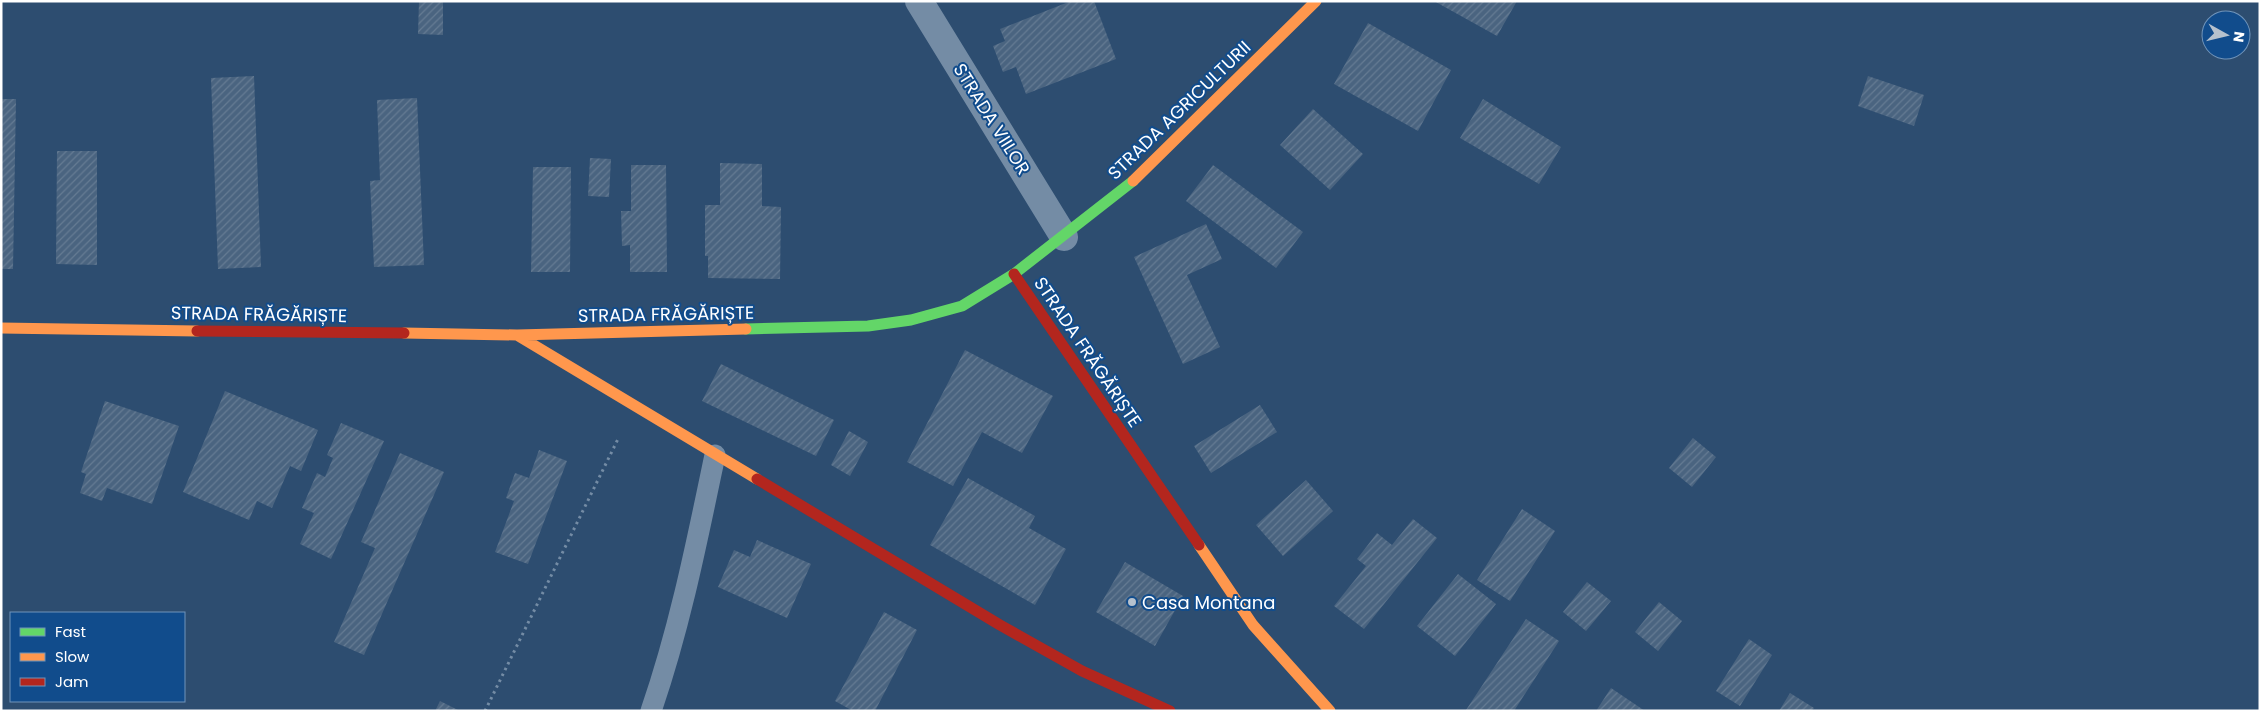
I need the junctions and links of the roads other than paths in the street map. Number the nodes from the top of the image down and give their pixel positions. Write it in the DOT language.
graph roads {
  1 [pos="919,1"];
  2 [pos="1316,1"];
  3 [pos="1064,237"];
  4 [pos="1014,274"];
  5 [pos="1,328"];
  6 [pos="517,335"];
  7 [pos="715,455"];
  8 [pos="651,711"];
  9 [pos="1170,711"];
  10 [pos="1330,711"];
  1 -- 3 [label="street, STRADA VIILOR"];
  2 -- 3 [label="street, STRADA AGRICULTURII"];
  3 -- 4 [label="street, STRADA AGRICULTURII"];
  4 -- 6 [label="street, STRADA FRĂGĂRIȘTE"];
  4 -- 10 [label="street, STRADA FRĂGĂRIȘTE"];
  5 -- 6 [label="street, STRADA FRĂGĂRIȘTE"];
  6 -- 7 [label="street"];
  7 -- 8 [label="lane"];
  7 -- 9 [label="street"];
}
